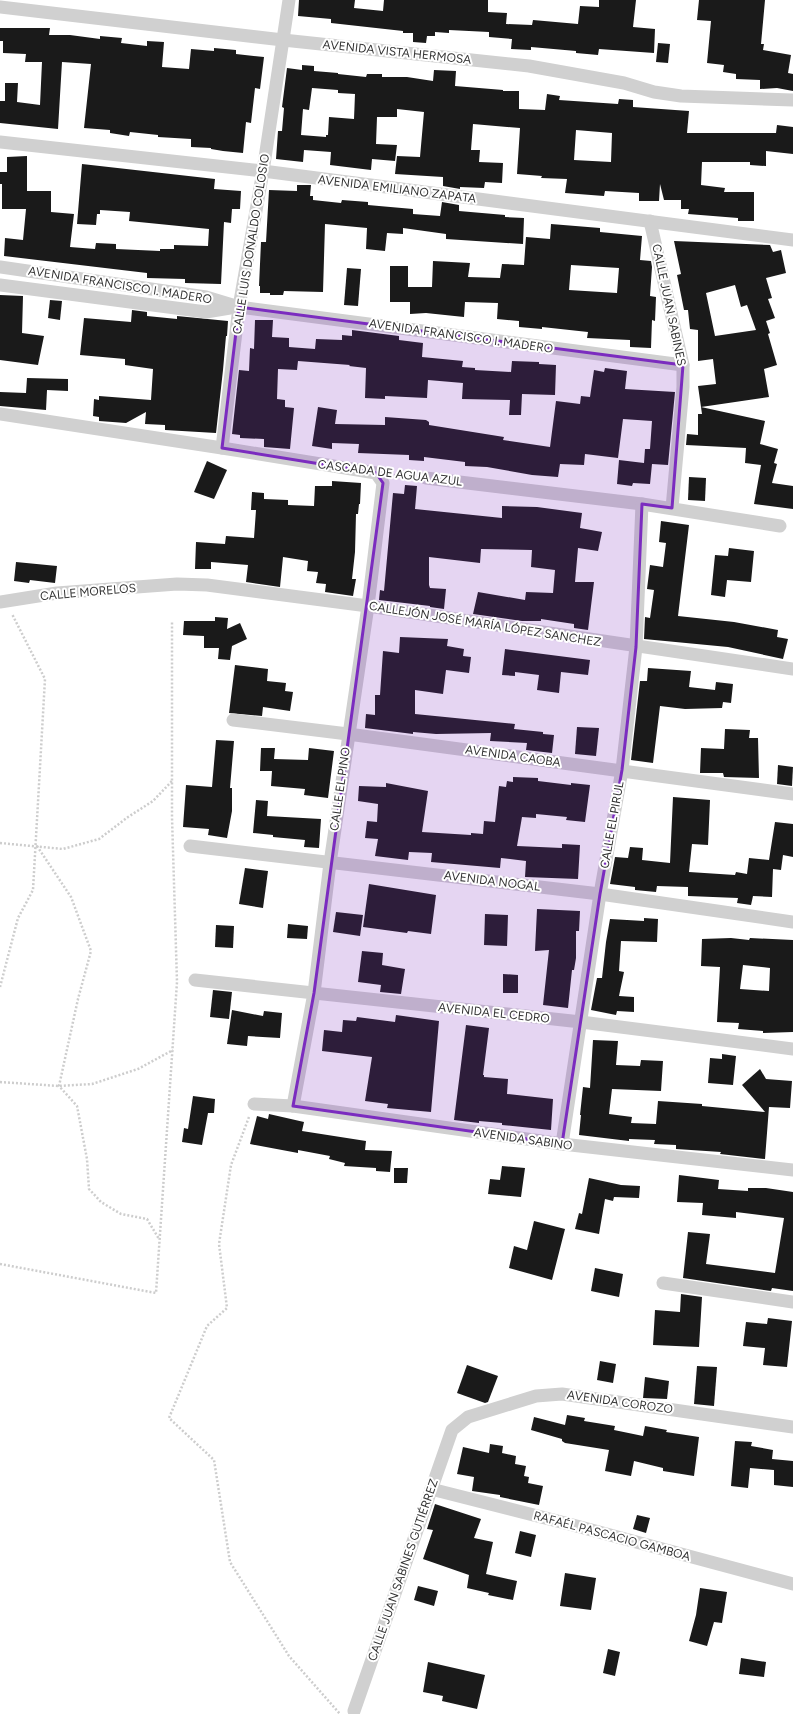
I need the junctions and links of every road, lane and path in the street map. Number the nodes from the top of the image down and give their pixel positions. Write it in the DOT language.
graph roads {
  1 [pos="289,0"];
  2 [pos="0,7"];
  3 [pos="283,40"];
  4 [pos="793,100"];
  5 [pos="0,142"];
  6 [pos="263,171"];
  7 [pos="650,221"];
  8 [pos="793,240"];
  9 [pos="0,267"];
  10 [pos="0,285"];
  11 [pos="239,307"];
  12 [pos="683,365"];
  13 [pos="0,414"];
  14 [pos="222,448"];
  15 [pos="376,473"];
  16 [pos="426,478"];
  17 [pos="642,504"];
  18 [pos="672,508"];
  19 [pos="780,526"];
  20 [pos="177,584"];
  21 [pos="2,601"];
  22 [pos="368,606"];
  23 [pos="172,621"];
  24 [pos="636,647"];
  25 [pos="793,669"];
  26 [pos="233,720"];
  27 [pos="348,734"];
  28 [pos="622,770"];
  29 [pos="172,781"];
  30 [pos="793,794"];
  31 [pos="0,843"];
  32 [pos="37,846"];
  33 [pos="190,846"];
  34 [pos="330,862"];
  35 [pos="600,894"];
  36 [pos="793,922"];
  37 [pos="195,980"];
  38 [pos="0,987"];
  39 [pos="314,993"];
  40 [pos="581,1022"];
  41 [pos="793,1049"];
  42 [pos="173,1050"];
  43 [pos="0,1082"];
  44 [pos="59,1086"];
  45 [pos="254,1104"];
  46 [pos="293,1106"];
  47 [pos="562,1144"];
  48 [pos="793,1170"];
  49 [pos="160,1239"];
  50 [pos="0,1264"];
  51 [pos="663,1283"];
  52 [pos="793,1302"];
  53 [pos="793,1427"];
  54 [pos="452,1430"];
  55 [pos="431,1490"];
  56 [pos="793,1584"];
  57 [pos="354,1711"];
  58 [pos="340,1714"];
  1 -- 3 [label="street, CALLE LUIS DONALDO COLOSIO"];
  2 -- 3 [label="street, AVENIDA VISTA HERMOSA"];
  3 -- 4 [label="street, AVENIDA VISTA HERMOSA"];
  3 -- 6 [label="street, CALLE LUIS DONALDO COLOSIO"];
  5 -- 6 [label="street, AVENIDA EMILIANO ZAPATA"];
  6 -- 7 [label="street, AVENIDA EMILIANO ZAPATA"];
  6 -- 11 [label="street, CALLE LUIS DONALDO COLOSIO"];
  7 -- 8 [label="street, AVENIDA EMILIANO ZAPATA"];
  7 -- 12 [label="street, CALLE JUAN SABINES"];
  9 -- 11 [label="street, AVENIDA FRANCISCO I. MADERO"];
  10 -- 11 [label="street, AVENIDA FRANCISCO I. MADERO"];
  11 -- 12 [label="street, AVENIDA FRANCISCO I. MADERO"];
  11 -- 14 [label="street, CALLE LUIS DONALDO COLOSIO"];
  12 -- 18 [label="street, CALLE JUAN SABINES"];
  13 -- 14 [label="street, CASCADA DE AGUA AZUL"];
  14 -- 15 [label="street, CASCADA DE AGUA AZUL"];
  15 -- 16 [label="path, CASCADA DE AGUA AZUL"];
  15 -- 22 [label="street, CALLE EL PINO"];
  16 -- 17 [label="street, CASCADA DE AGUA AZUL"];
  17 -- 18 [label="street, CASCADA DE AGUA AZUL"];
  17 -- 24 [label="street, CALLE EL PIRUL"];
  18 -- 19 [label="street, CASCADA DE AGUA AZUL"];
  20 -- 21 [label="street, CALLE MORELOS"];
  20 -- 22 [label="street, CALLEJÓN JOSÉ MARÍA LÓPEZ SANCHEZ"];
  21 -- 32 [label="path"];
  22 -- 24 [label="street, CALLEJÓN JOSÉ MARÍA LÓPEZ SANCHEZ"];
  22 -- 27 [label="street, CALLE EL PINO"];
  23 -- 29 [label="path"];
  24 -- 25 [label="street, CALLEJÓN JOSÉ MARÍA LÓPEZ SANCHEZ"];
  24 -- 28 [label="street, CALLE EL PIRUL"];
  26 -- 27 [label="street, AVENIDA CAOBA"];
  27 -- 28 [label="street, AVENIDA CAOBA"];
  27 -- 34 [label="street, CALLE EL PINO"];
  28 -- 30 [label="street, AVENIDA CAOBA"];
  28 -- 35 [label="street, CALLE EL PIRUL"];
  29 -- 32 [label="path"];
  29 -- 42 [label="path"];
  31 -- 32 [label="path"];
  32 -- 38 [label="path"];
  32 -- 44 [label="path"];
  33 -- 34 [label="street, AVENIDA NOGAL"];
  34 -- 35 [label="street, AVENIDA NOGAL"];
  34 -- 39 [label="street, CALLE EL PINO"];
  35 -- 36 [label="street, AVENIDA NOGAL"];
  35 -- 40 [label="street, CALLE EL PIRUL"];
  37 -- 39 [label="street, AVENIDA EL CEDRO"];
  39 -- 40 [label="street, AVENIDA EL CEDRO"];
  39 -- 46 [label="street, CALLE EL PINO"];
  40 -- 41 [label="street, AVENIDA EL CEDRO"];
  40 -- 47 [label="street, CALLE EL PIRUL"];
  42 -- 44 [label="path"];
  42 -- 49 [label="path"];
  43 -- 44 [label="path"];
  44 -- 49 [label="path"];
  45 -- 46 [label="street, AVENIDA SABINO"];
  45 -- 58 [label="path"];
  46 -- 47 [label="street, AVENIDA SABINO"];
  47 -- 48 [label="street, AVENIDA SABINO"];
  49 -- 50 [label="path"];
  51 -- 52 [label="street"];
  53 -- 54 [label="street, AVENIDA COROZO"];
  54 -- 55 [label="street, CALLE JUAN SABINES GUTIÉRREZ"];
  55 -- 56 [label="street, RAFAÉL PASCACIO GAMBOA"];
  55 -- 57 [label="street, CALLE JUAN SABINES GUTIÉRREZ"];
}
